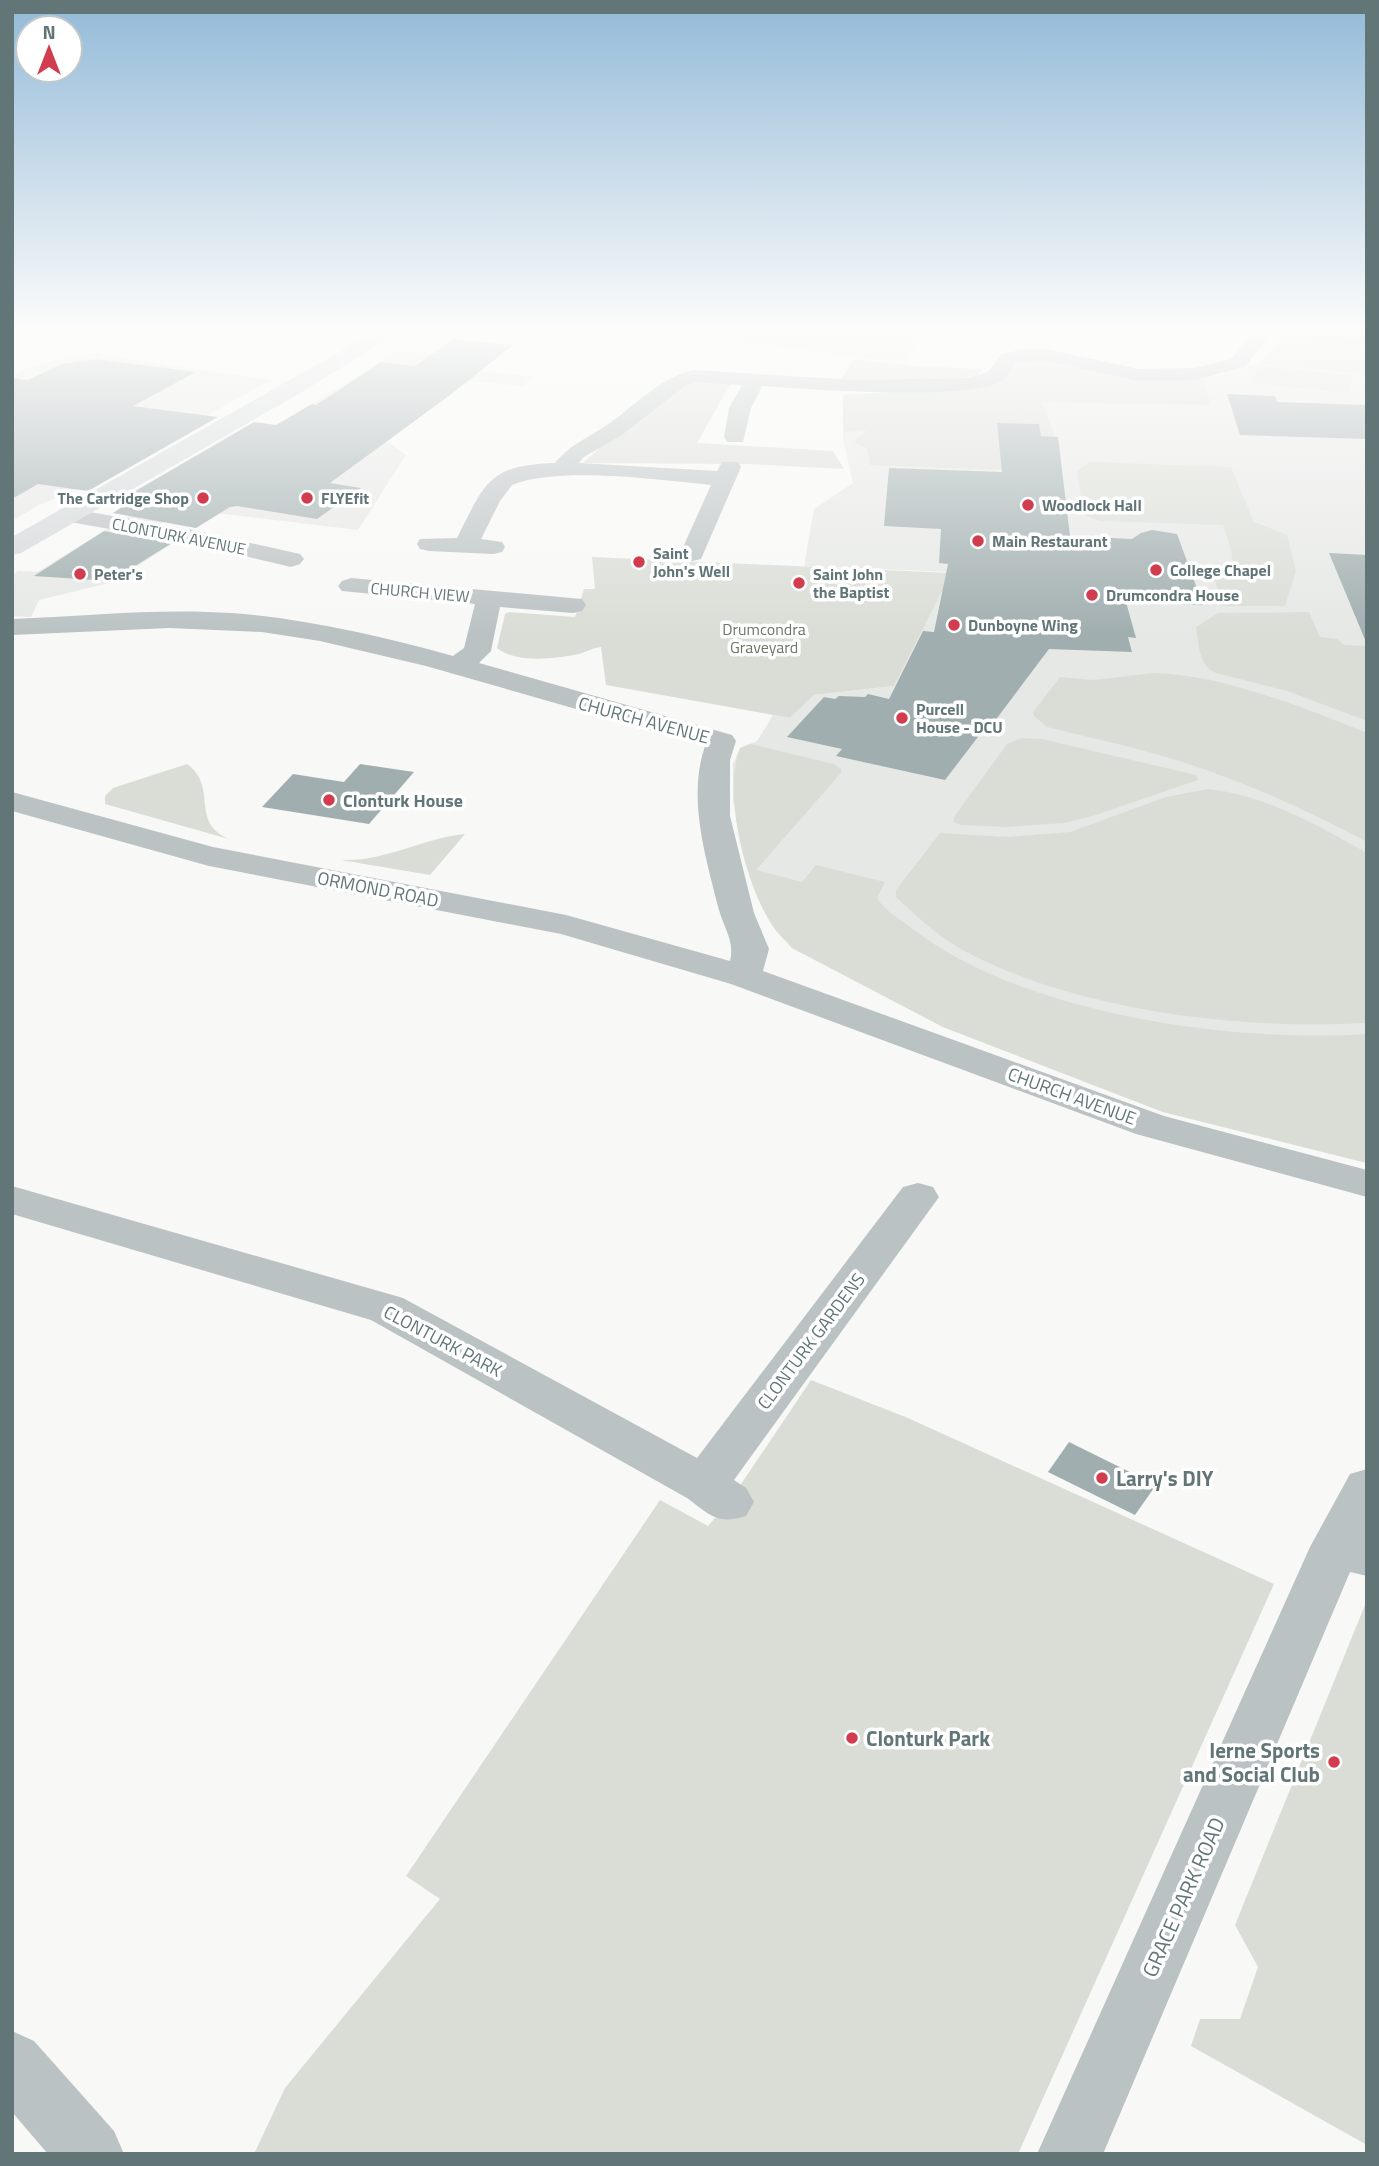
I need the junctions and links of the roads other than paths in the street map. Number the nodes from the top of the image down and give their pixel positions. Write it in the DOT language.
graph roads {
  1 [pos="217,432"];
  2 [pos="609,432"];
  3 [pos="736,432"];
  4 [pos="735,437"];
  5 [pos="561,471"];
  6 [pos="67,515"];
  7 [pos="429,544"];
  8 [pos="466,545"];
  9 [pos="496,547"];
  10 [pos="12,548"];
  11 [pos="692,554"];
  12 [pos="291,559"];
  13 [pos="351,586"];
  14 [pos="489,598"];
  15 [pos="573,605"];
  16 [pos="12,627"];
  17 [pos="456,668"];
  18 [pos="12,801"];
  19 [pos="744,976"];
  20 [pos="1367,1184"];
  21 [pos="918,1198"];
  22 [pos="12,1200"];
  23 [pos="1367,1488"];
  24 [pos="716,1494"];
  25 [pos="1351,1551"];
  26 [pos="12,2063"];
  27 [pos="91,2154"];
  28 [pos="1070,2154"];
  1 -- 6 [label="main road"];
  2 -- 5 [label="street"];
  3 -- 4 [label="street"];
  5 -- 8 [label="street"];
  5 -- 11 [label="street"];
  6 -- 10 [label="main road"];
  6 -- 12 [label="street, CLONTURK AVENUE"];
  7 -- 8 [label="street"];
  8 -- 9 [label="street"];
  13 -- 14 [label="street, CHURCH VIEW"];
  14 -- 15 [label="street, CHURCH VIEW"];
  14 -- 17 [label="street, CHURCH VIEW"];
  16 -- 17 [label="street, CHURCH AVENUE"];
  17 -- 19 [label="street, CHURCH AVENUE"];
  18 -- 19 [label="street, ORMOND ROAD"];
  19 -- 20 [label="street, CHURCH AVENUE"];
  21 -- 24 [label="street, CLONTURK GARDENS"];
  22 -- 24 [label="street, CLONTURK PARK"];
  23 -- 25 [label="street, GRACE PARK ROAD"];
  25 -- 28 [label="street, GRACE PARK ROAD"];
  26 -- 27 [label="street"];
}
